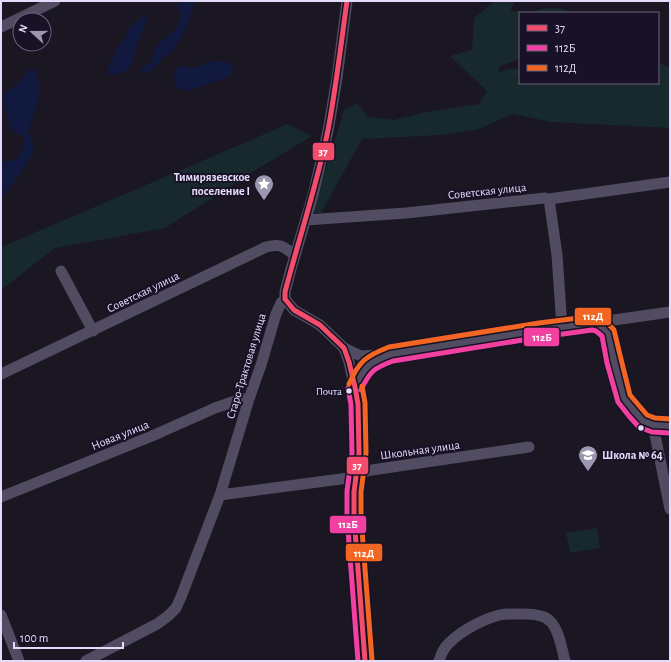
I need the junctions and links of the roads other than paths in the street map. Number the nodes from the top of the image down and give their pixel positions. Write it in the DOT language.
graph roads {
  1 [pos="56,1"];
  2 [pos="347,1"];
  3 [pos="1,27"];
  4 [pos="670,182"];
  5 [pos="549,199"];
  6 [pos="306,220"];
  7 [pos="295,255"];
  8 [pos="61,271"];
  9 [pos="285,299"];
  10 [pos="670,312"];
  11 [pos="593,323"];
  12 [pos="562,327"];
  13 [pos="93,331"];
  14 [pos="344,348"];
  15 [pos="391,354"];
  16 [pos="1,374"];
  17 [pos="355,387"];
  18 [pos="249,399"];
  19 [pos="653,425"];
  20 [pos="670,426"];
  21 [pos="529,447"];
  22 [pos="356,477"];
  23 [pos="220,495"];
  24 [pos="1,497"];
  25 [pos="670,509"];
  26 [pos="1,615"];
  27 [pos="18,661"];
  28 [pos="86,661"];
  29 [pos="364,661"];
  30 [pos="439,661"];
  31 [pos="565,661"];
  1 -- 3 [label="street"];
  2 -- 6 [label="street, Старо-Трактовая улица"];
  4 -- 5 [label="street, Советская улица"];
  5 -- 6 [label="street, Советская улица"];
  5 -- 12 [label="street"];
  6 -- 7 [label="street, Старо-Трактовая улица"];
  7 -- 9 [label="street, Старо-Трактовая улица"];
  7 -- 13 [label="street, Советская улица"];
  8 -- 13 [label="street"];
  9 -- 14 [label="street"];
  9 -- 18 [label="street, Старо-Трактовая улица"];
  10 -- 11 [label="street"];
  11 -- 12 [label="street"];
  11 -- 19 [label="street"];
  12 -- 15 [label="street"];
  13 -- 16 [label="street, Советская улица"];
  14 -- 15 [label="street"];
  14 -- 17 [label="street"];
  15 -- 17 [label="street"];
  17 -- 22 [label="street"];
  18 -- 23 [label="street, Старо-Трактовая улица"];
  18 -- 24 [label="street, Новая улица"];
  19 -- 20 [label="street"];
  19 -- 25 [label="street"];
  21 -- 22 [label="street, Школьная улица"];
  22 -- 23 [label="street, Школьная улица"];
  22 -- 29 [label="street"];
  23 -- 28 [label="street, Старо-Трактовая улица"];
  26 -- 27 [label="street"];
  30 -- 31 [label="street"];
}
